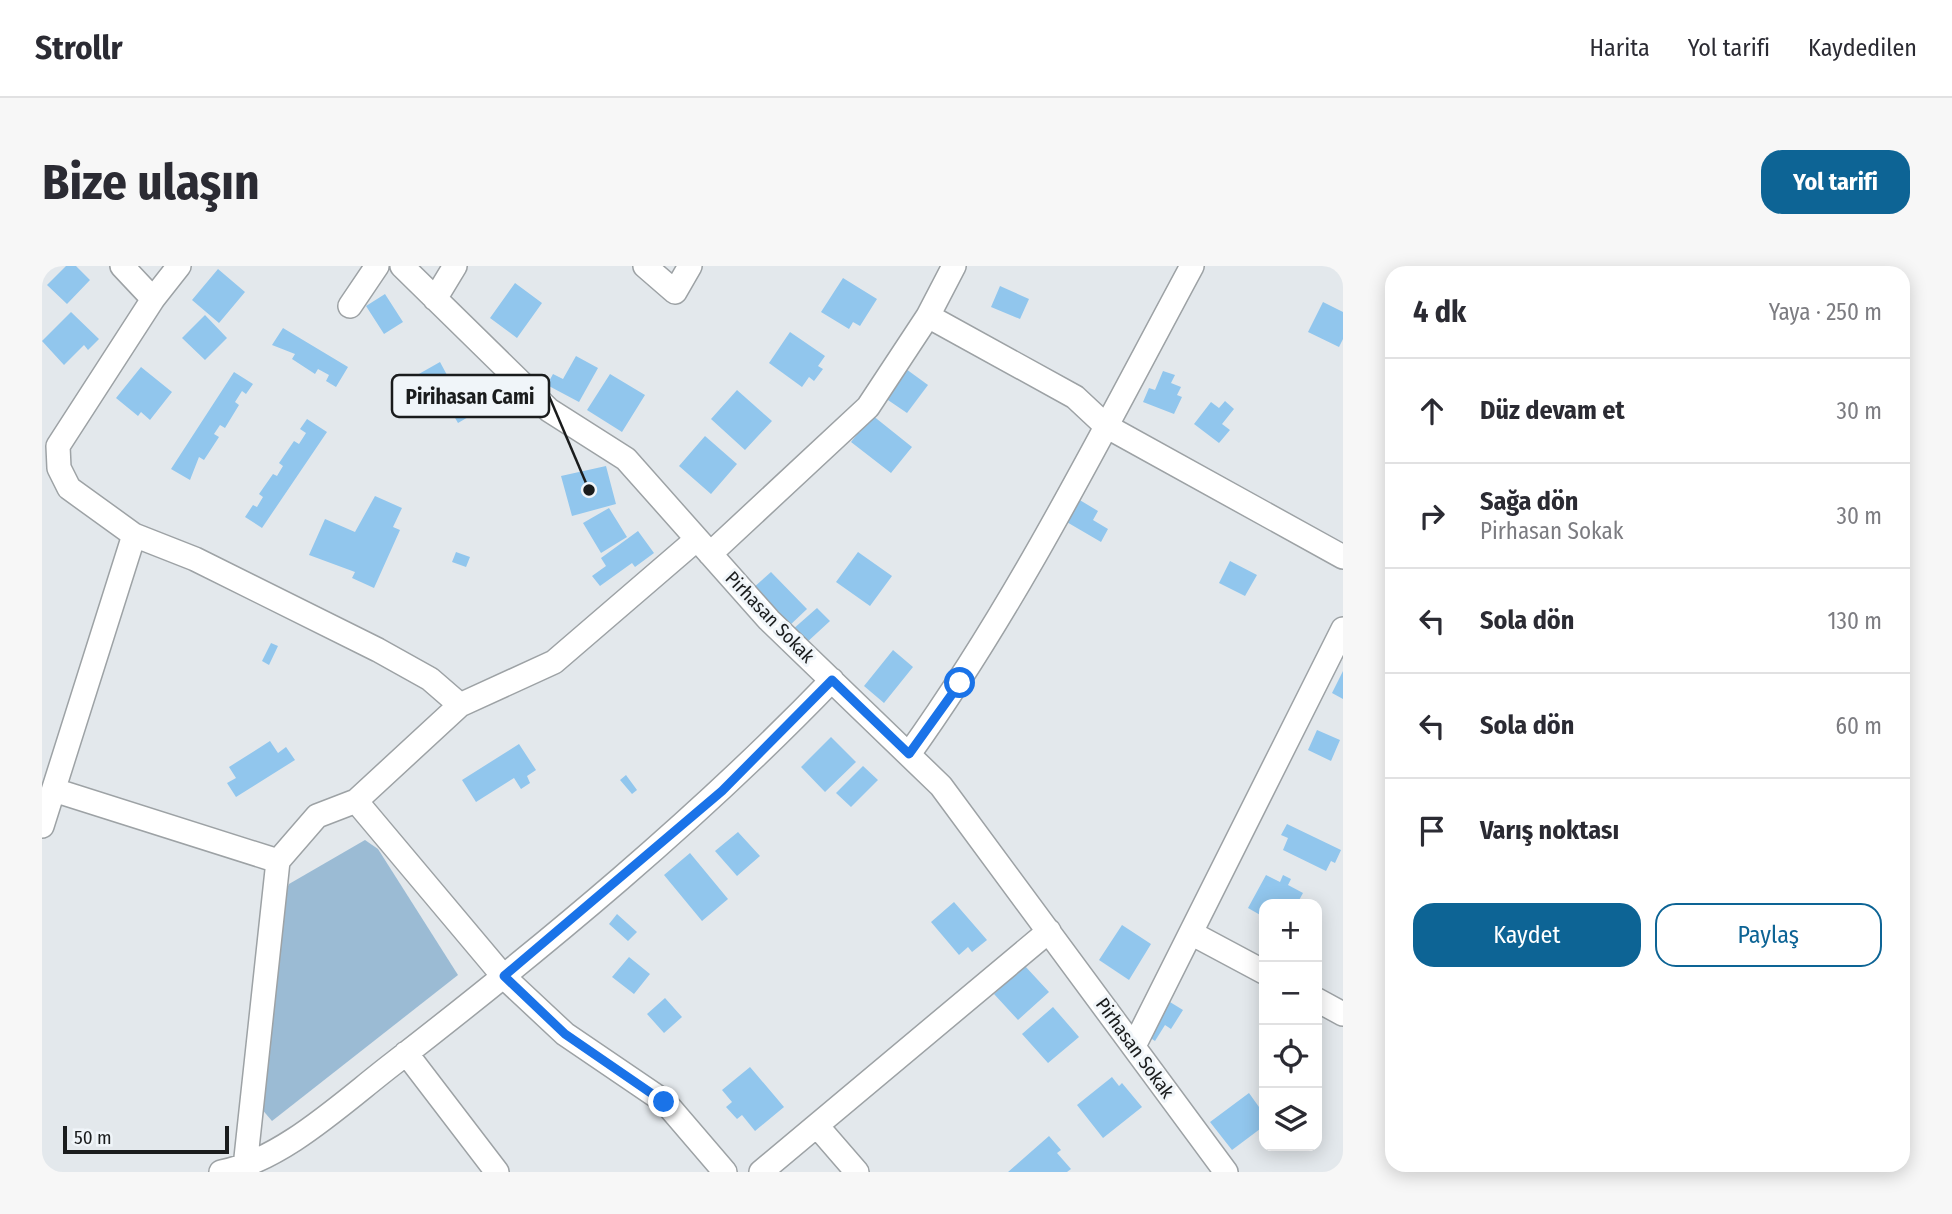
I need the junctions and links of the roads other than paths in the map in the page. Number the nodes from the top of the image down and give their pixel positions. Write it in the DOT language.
graph roads {
  1 [pos="122,266"];
  2 [pos="179,266"];
  3 [pos="377,266"];
  4 [pos="402,266"];
  5 [pos="455,266"];
  6 [pos="645,266"];
  7 [pos="690,266"];
  8 [pos="954,266"];
  9 [pos="1192,266"];
  10 [pos="153,299"];
  11 [pos="435,299"];
  12 [pos="350,306"];
  13 [pos="928,316"];
  14 [pos="1106,426"];
  15 [pos="134,535"];
  16 [pos="704,547"];
  17 [pos="1343,557"];
  18 [pos="1343,629"];
  19 [pos="832,680"];
  20 [pos="460,705"];
  21 [pos="909,754"];
  22 [pos="54,790"];
  23 [pos="356,801"];
  24 [pos="42,826"];
  25 [pos="278,861"];
  26 [pos="1049,931"];
  27 [pos="1191,933"];
  28 [pos="1259,969"];
  29 [pos="504,976"];
  30 [pos="1322,1003"];
  31 [pos="1343,1014"];
  32 [pos="1134,1046"];
  33 [pos="406,1053"];
  34 [pos="818,1127"];
  35 [pos="246,1170"];
  36 [pos="220,1172"];
  37 [pos="498,1172"];
  38 [pos="725,1172"];
  39 [pos="761,1172"];
  40 [pos="857,1172"];
  41 [pos="1226,1172"];
  1 -- 10 [label="street"];
  2 -- 10 [label="street"];
  3 -- 12 [label="street"];
  4 -- 11 [label="street, Pirhasan Sokak"];
  5 -- 11 [label="street"];
  6 -- 7 [label="street"];
  8 -- 13 [label="street"];
  9 -- 14 [label="street"];
  10 -- 15 [label="street"];
  11 -- 16 [label="street, Pirhasan Sokak"];
  13 -- 14 [label="street"];
  13 -- 16 [label="street"];
  14 -- 17 [label="street"];
  14 -- 21 [label="street"];
  15 -- 20 [label="street"];
  15 -- 22 [label="street"];
  16 -- 19 [label="street, Pirhasan Sokak"];
  16 -- 20 [label="street"];
  18 -- 27 [label="street"];
  19 -- 21 [label="street, Pirhasan Sokak"];
  19 -- 29 [label="street"];
  20 -- 23 [label="street"];
  21 -- 26 [label="street, Pirhasan Sokak"];
  22 -- 24 [label="street"];
  22 -- 25 [label="street"];
  23 -- 25 [label="street"];
  23 -- 29 [label="street"];
  25 -- 35 [label="street"];
  26 -- 32 [label="street, Pirhasan Sokak"];
  26 -- 34 [label="street"];
  27 -- 28 [label="street"];
  27 -- 32 [label="street"];
  29 -- 33 [label="street"];
  29 -- 38 [label="street"];
  30 -- 31 [label="street"];
  32 -- 41 [label="street, Pirhasan Sokak"];
  33 -- 35 [label="street"];
  33 -- 37 [label="street"];
  34 -- 39 [label="street"];
  34 -- 40 [label="street"];
  35 -- 36 [label="street"];
}
